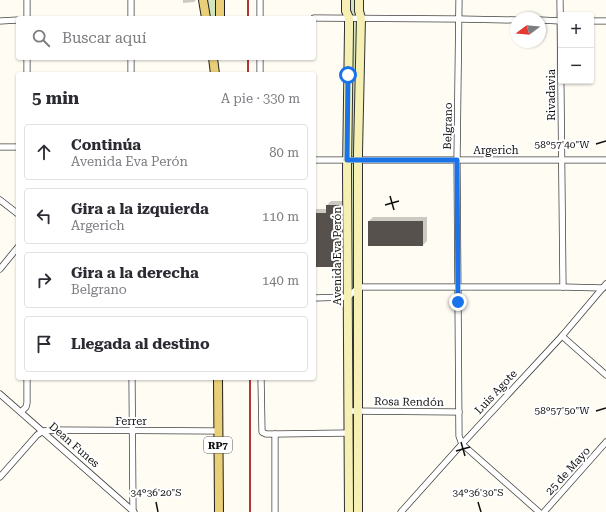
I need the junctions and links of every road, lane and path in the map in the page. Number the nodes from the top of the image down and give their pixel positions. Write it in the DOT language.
graph roads {
  1 [pos="27,0"];
  2 [pos="131,0"];
  3 [pos="203,0"];
  4 [pos="220,0"];
  5 [pos="260,0"];
  6 [pos="346,0"];
  7 [pos="359,0"];
  8 [pos="459,0"];
  9 [pos="560,0"];
  10 [pos="561,12"];
  11 [pos="27,16"];
  12 [pos="131,16"];
  13 [pos="206,16"];
  14 [pos="220,16"];
  15 [pos="260,16"];
  16 [pos="316,18"];
  17 [pos="348,18"];
  18 [pos="361,18"];
  19 [pos="459,19"];
  20 [pos="16,20"];
  21 [pos="510,20"];
  22 [pos="546,20"];
  23 [pos="0,21"];
  24 [pos="558,21"];
  25 [pos="594,21"];
  26 [pos="606,21"];
  27 [pos="561,48"];
  28 [pos="28,60"];
  29 [pos="131,60"];
  30 [pos="213,60"];
  31 [pos="218,60"];
  32 [pos="260,60"];
  33 [pos="27,72"];
  34 [pos="131,72"];
  35 [pos="216,72"];
  36 [pos="216,72"];
  37 [pos="260,72"];
  38 [pos="0,147"];
  39 [pos="16,147"];
  40 [pos="316,160"];
  41 [pos="347,160"];
  42 [pos="457,160"];
  43 [pos="561,160"];
  44 [pos="606,160"];
  45 [pos="358,161"];
  46 [pos="0,200"];
  47 [pos="16,212"];
  48 [pos="16,249"];
  49 [pos="0,269"];
  50 [pos="458,286"];
  51 [pos="562,286"];
  52 [pos="604,286"];
  53 [pos="359,287"];
  54 [pos="348,297"];
  55 [pos="316,298"];
  56 [pos="562,336"];
  57 [pos="606,375"];
  58 [pos="28,380"];
  59 [pos="132,380"];
  60 [pos="218,380"];
  61 [pos="261,380"];
  62 [pos="0,394"];
  63 [pos="349,411"];
  64 [pos="358,411"];
  65 [pos="21,412"];
  66 [pos="459,412"];
  67 [pos="43,431"];
  68 [pos="132,431"];
  69 [pos="218,431"];
  70 [pos="349,433"];
  71 [pos="275,434"];
  72 [pos="606,442"];
  73 [pos="462,444"];
  74 [pos="0,477"];
  75 [pos="133,512"];
  76 [pos="219,512"];
  77 [pos="275,512"];
  78 [pos="349,512"];
  79 [pos="358,512"];
  80 [pos="401,512"];
  81 [pos="539,512"];
  82 [pos="544,512"];
  1 -- 11 [label="street"];
  2 -- 12 [label="street"];
  3 -- 13 [label="main road"];
  4 -- 14 [label="main road"];
  5 -- 15 [label="street"];
  6 -- 17 [label="street, Avenida Eva Perón"];
  7 -- 18 [label="street, Avenida Eva Perón"];
  8 -- 19 [label="street, Belgrano"];
  9 -- 10 [label="street, Rivadavia"];
  16 -- 17 [label="street"];
  17 -- 18 [label="street"];
  17 -- 41 [label="street, Avenida Eva Perón"];
  18 -- 19 [label="street"];
  18 -- 45 [label="street, Avenida Eva Perón"];
  19 -- 21 [label="street"];
  19 -- 42 [label="street, Belgrano"];
  20 -- 23 [label="street"];
  22 -- 24 [label="street"];
  25 -- 26 [label="street"];
  27 -- 43 [label="street, Rivadavia"];
  28 -- 33 [label="street"];
  29 -- 34 [label="street"];
  30 -- 35 [label="main road"];
  31 -- 36 [label="main road"];
  32 -- 37 [label="street"];
  38 -- 39 [label="street"];
  40 -- 41 [label="street, Argerich"];
  41 -- 45 [label="street, Argerich"];
  41 -- 54 [label="street, Avenida Eva Perón"];
  42 -- 43 [label="street, Argerich"];
  42 -- 45 [label="street, Argerich"];
  42 -- 50 [label="street, Belgrano"];
  43 -- 44 [label="street, Argerich"];
  43 -- 51 [label="street, Rivadavia"];
  45 -- 53 [label="street, Avenida Eva Perón"];
  46 -- 47 [label="street"];
  48 -- 49 [label="street"];
  50 -- 51 [label="street"];
  50 -- 53 [label="street"];
  50 -- 66 [label="street, Belgrano"];
  51 -- 52 [label="street"];
  52 -- 56 [label="street, Luis Agote"];
  53 -- 54 [label="street"];
  53 -- 64 [label="street, Avenida Eva Perón"];
  54 -- 55 [label="street"];
  54 -- 63 [label="street, Avenida Eva Perón"];
  56 -- 57 [label="street"];
  56 -- 73 [label="street, Luis Agote"];
  58 -- 65 [label="street"];
  59 -- 68 [label="street"];
  60 -- 69 [label="main road, RP7"];
  61 -- 71 [label="street"];
  62 -- 65 [label="street, Dean Funes"];
  63 -- 64 [label="street, Rosa Rendón"];
  63 -- 70 [label="street, Avenida Eva Perón"];
  64 -- 66 [label="street, Rosa Rendón"];
  64 -- 79 [label="street, Avenida Eva Perón"];
  65 -- 67 [label="street, Dean Funes"];
  66 -- 73 [label="street, Belgrano"];
  67 -- 68 [label="street, Ferrer"];
  67 -- 74 [label="street"];
  67 -- 75 [label="street, Dean Funes"];
  68 -- 69 [label="street, Ferrer"];
  68 -- 75 [label="street"];
  69 -- 76 [label="main road, RP7"];
  70 -- 71 [label="street"];
  70 -- 78 [label="street, Avenida Eva Perón"];
  71 -- 77 [label="street"];
  72 -- 82 [label="street, 25 de Mayo"];
  73 -- 80 [label="street, Luis Agote"];
  73 -- 81 [label="street"];
}
